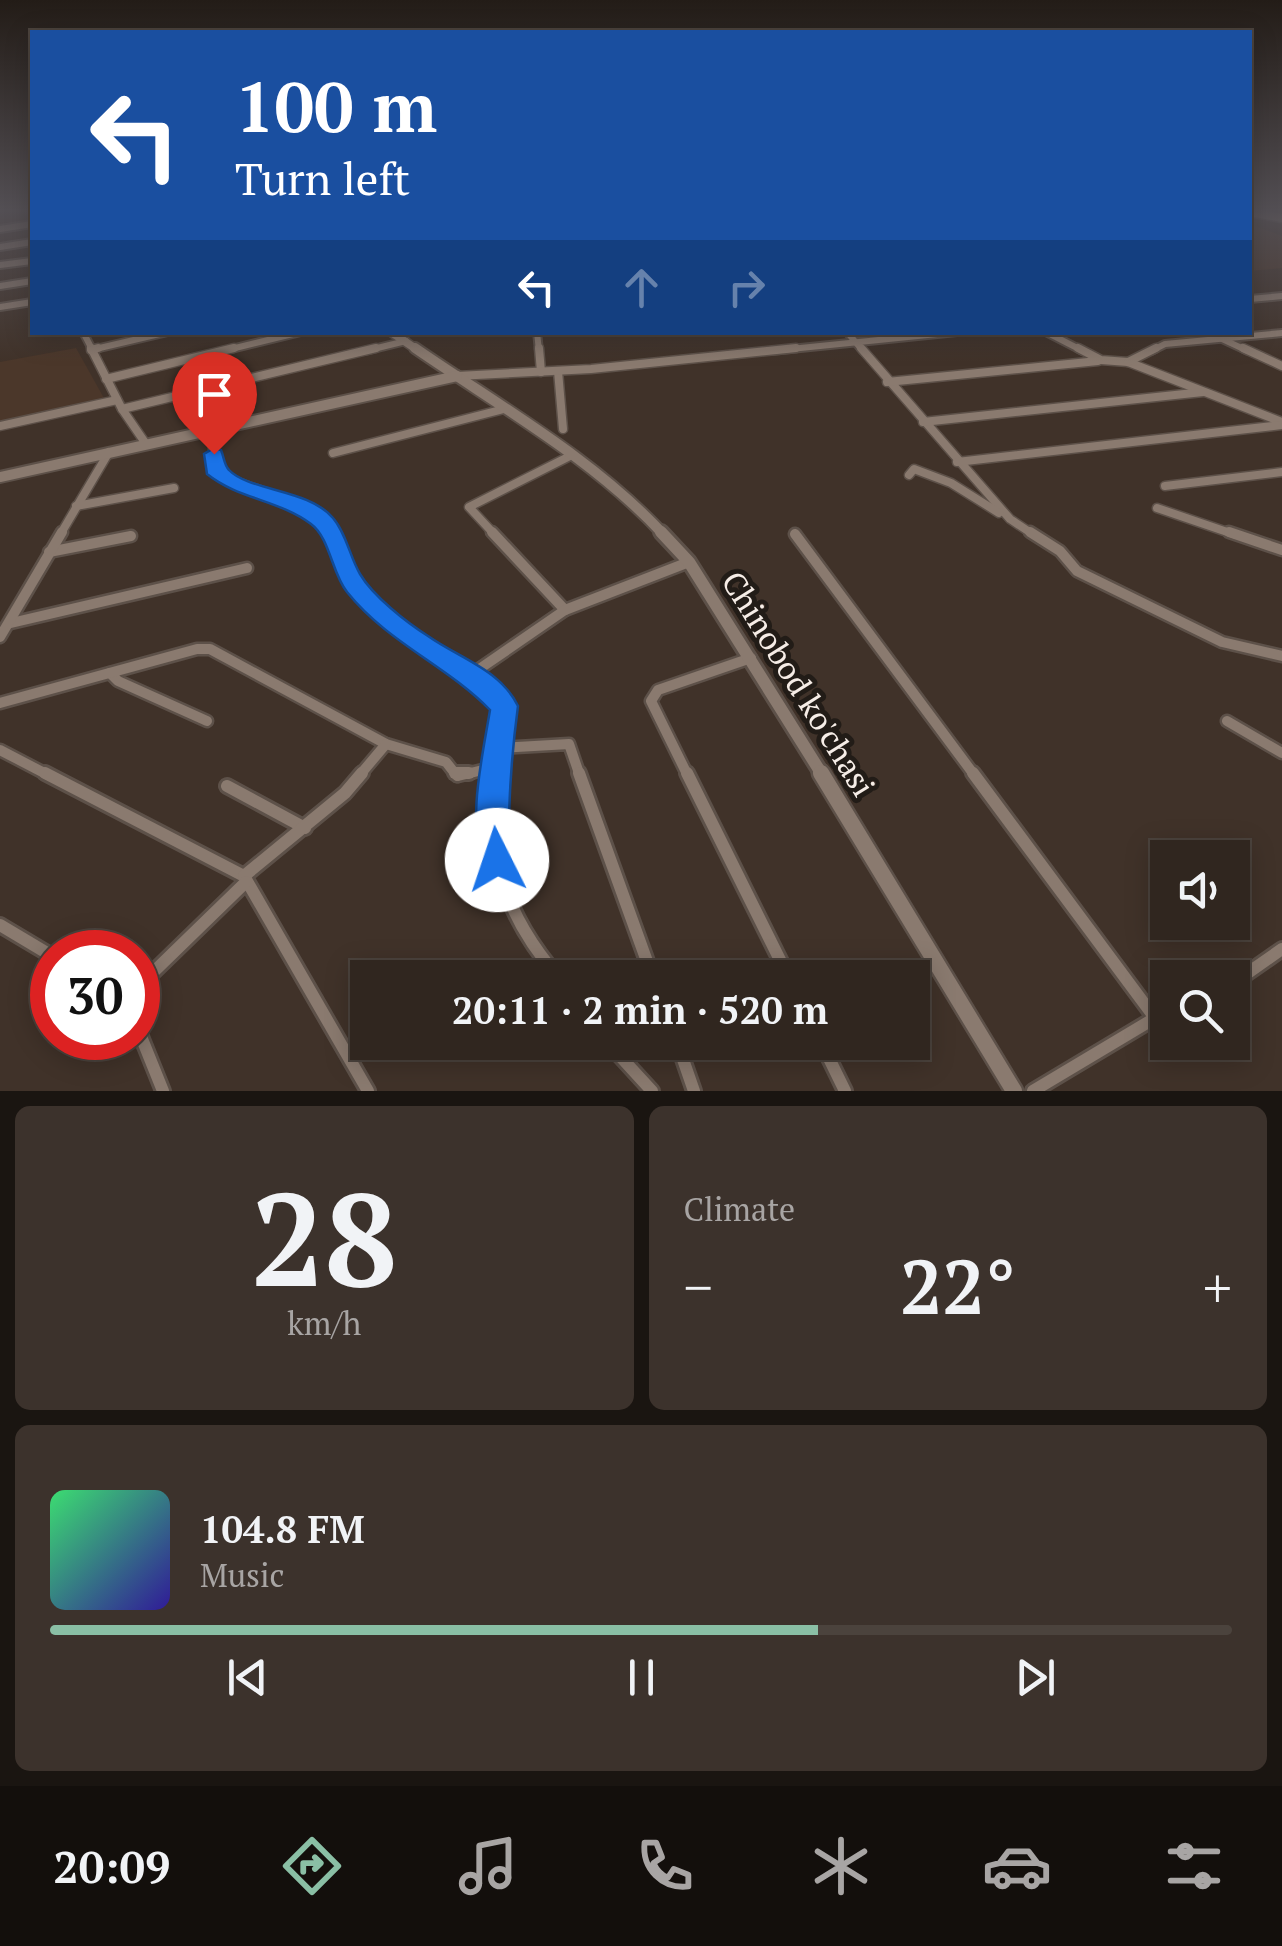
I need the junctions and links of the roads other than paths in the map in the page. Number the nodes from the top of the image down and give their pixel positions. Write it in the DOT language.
graph roads {
  1 [pos="30,260"];
  2 [pos="0,265"];
  3 [pos="30,281"];
  4 [pos="0,286"];
  5 [pos="1282,296"];
  6 [pos="1252,299"];
  7 [pos="30,302"];
  8 [pos="0,307"];
  9 [pos="1282,332"];
  10 [pos="1252,334"];
  11 [pos="84,335"];
  12 [pos="155,335"];
  13 [pos="288,335"];
  14 [pos="396,335"];
  15 [pos="537,335"];
  16 [pos="849,335"];
  17 [pos="931,335"];
  18 [pos="1052,335"];
  19 [pos="1237,335"];
  20 [pos="1220,338"];
  21 [pos="406,342"];
  22 [pos="854,344"];
  23 [pos="91,350"];
  24 [pos="1102,360"];
  25 [pos="1128,362"];
  26 [pos="1282,366"];
  27 [pos="558,371"];
  28 [pos="541,372"];
  29 [pos="457,376"];
  30 [pos="106,378"];
  31 [pos="887,382"];
  32 [pos="1203,392"];
  33 [pos="120,404"];
  34 [pos="504,409"];
  35 [pos="923,422"];
  36 [pos="1282,423"];
  37 [pos="0,426"];
  38 [pos="211,429"];
  39 [pos="563,429"];
  40 [pos="146,444"];
  41 [pos="109,452"];
  42 [pos="333,452"];
  43 [pos="572,455"];
  44 [pos="957,462"];
  45 [pos="1282,472"];
  46 [pos="1268,473"];
  47 [pos="909,476"];
  48 [pos="0,477"];
  49 [pos="1282,484"];
  50 [pos="1165,486"];
  51 [pos="174,488"];
  52 [pos="76,506"];
  53 [pos="1158,508"];
  54 [pos="1010,519"];
  55 [pos="795,534"];
  56 [pos="130,536"];
  57 [pos="1282,550"];
  58 [pos="49,552"];
  59 [pos="688,562"];
  60 [pos="247,568"];
  61 [pos="564,610"];
  62 [pos="11,623"];
  63 [pos="0,637"];
  64 [pos="1282,656"];
  65 [pos="751,658"];
  66 [pos="110,673"];
  67 [pos="472,674"];
  68 [pos="0,703"];
  69 [pos="1227,721"];
  70 [pos="207,722"];
  71 [pos="386,744"];
  72 [pos="498,748"];
  73 [pos="0,750"];
  74 [pos="1282,754"];
  75 [pos="496,767"];
  76 [pos="227,786"];
  77 [pos="305,828"];
  78 [pos="245,879"];
  79 [pos="0,925"];
  80 [pos="30,943"];
  81 [pos="1282,948"];
  82 [pos="544,960"];
  83 [pos="647,960"];
  84 [pos="780,960"];
  85 [pos="160,965"];
  86 [pos="1250,971"];
  87 [pos="150,1060"];
  88 [pos="624,1060"];
  89 [pos="683,1060"];
  90 [pos="830,1060"];
  91 [pos="162,1091"];
  92 [pos="368,1091"];
  93 [pos="652,1091"];
  94 [pos="694,1091"];
  95 [pos="845,1091"];
  96 [pos="1014,1091"];
  97 [pos="1032,1091"];
  1 -- 2 [label="street"];
  3 -- 4 [label="street"];
  5 -- 6 [label="street"];
  7 -- 8 [label="street"];
  9 -- 10 [label="street"];
  11 -- 23 [label="street"];
  12 -- 23 [label="street"];
  13 -- 30 [label="street"];
  14 -- 21 [label="street, Chinobod ko'chasi"];
  15 -- 28 [label="street"];
  16 -- 22 [label="street"];
  17 -- 22 [label="street"];
  18 -- 24 [label="street"];
  19 -- 20 [label="street"];
  20 -- 25 [label="street"];
  20 -- 26 [label="street"];
  21 -- 29 [label="street, Chinobod ko'chasi"];
  21 -- 33 [label="street"];
  22 -- 27 [label="street"];
  22 -- 31 [label="street"];
  23 -- 30 [label="street"];
  24 -- 25 [label="street"];
  24 -- 31 [label="street"];
  25 -- 32 [label="street"];
  27 -- 28 [label="street"];
  27 -- 39 [label="street"];
  28 -- 29 [label="street"];
  29 -- 34 [label="street, Chinobod ko'chasi"];
  29 -- 38 [label="street"];
  30 -- 33 [label="street"];
  31 -- 35 [label="street"];
  32 -- 35 [label="street"];
  32 -- 36 [label="street"];
  33 -- 37 [label="street"];
  33 -- 40 [label="street"];
  34 -- 42 [label="street"];
  34 -- 43 [label="street, Chinobod ko'chasi"];
  35 -- 44 [label="street"];
  36 -- 44 [label="street"];
  38 -- 40 [label="street"];
  38 -- 67 [label="street"];
  40 -- 41 [label="street"];
  41 -- 48 [label="street"];
  41 -- 52 [label="street"];
  43 -- 59 [label="street, Chinobod ko'chasi"];
  43 -- 61 [label="street"];
  44 -- 54 [label="street"];
  45 -- 46 [label="street"];
  46 -- 49 [label="street"];
  46 -- 50 [label="street"];
  47 -- 54 [label="street"];
  51 -- 52 [label="street"];
  52 -- 58 [label="street"];
  53 -- 57 [label="street"];
  54 -- 64 [label="street"];
  55 -- 97 [label="street"];
  56 -- 58 [label="street"];
  58 -- 62 [label="street"];
  59 -- 61 [label="street"];
  59 -- 65 [label="street, Chinobod ko'chasi"];
  60 -- 62 [label="street"];
  61 -- 67 [label="street"];
  62 -- 63 [label="street"];
  65 -- 84 [label="street"];
  65 -- 96 [label="street, Chinobod ko'chasi"];
  66 -- 68 [label="street"];
  66 -- 70 [label="street"];
  66 -- 71 [label="street"];
  67 -- 72 [label="street"];
  69 -- 74 [label="street"];
  71 -- 75 [label="street"];
  71 -- 77 [label="street"];
  72 -- 75 [label="street"];
  72 -- 83 [label="street"];
  73 -- 78 [label="street"];
  75 -- 82 [label="street"];
  76 -- 77 [label="street"];
  77 -- 78 [label="street"];
  78 -- 85 [label="street"];
  78 -- 92 [label="street"];
  79 -- 80 [label="street"];
  81 -- 86 [label="street"];
  87 -- 91 [label="street"];
  88 -- 93 [label="street"];
  89 -- 94 [label="street"];
  90 -- 95 [label="street"];
}
